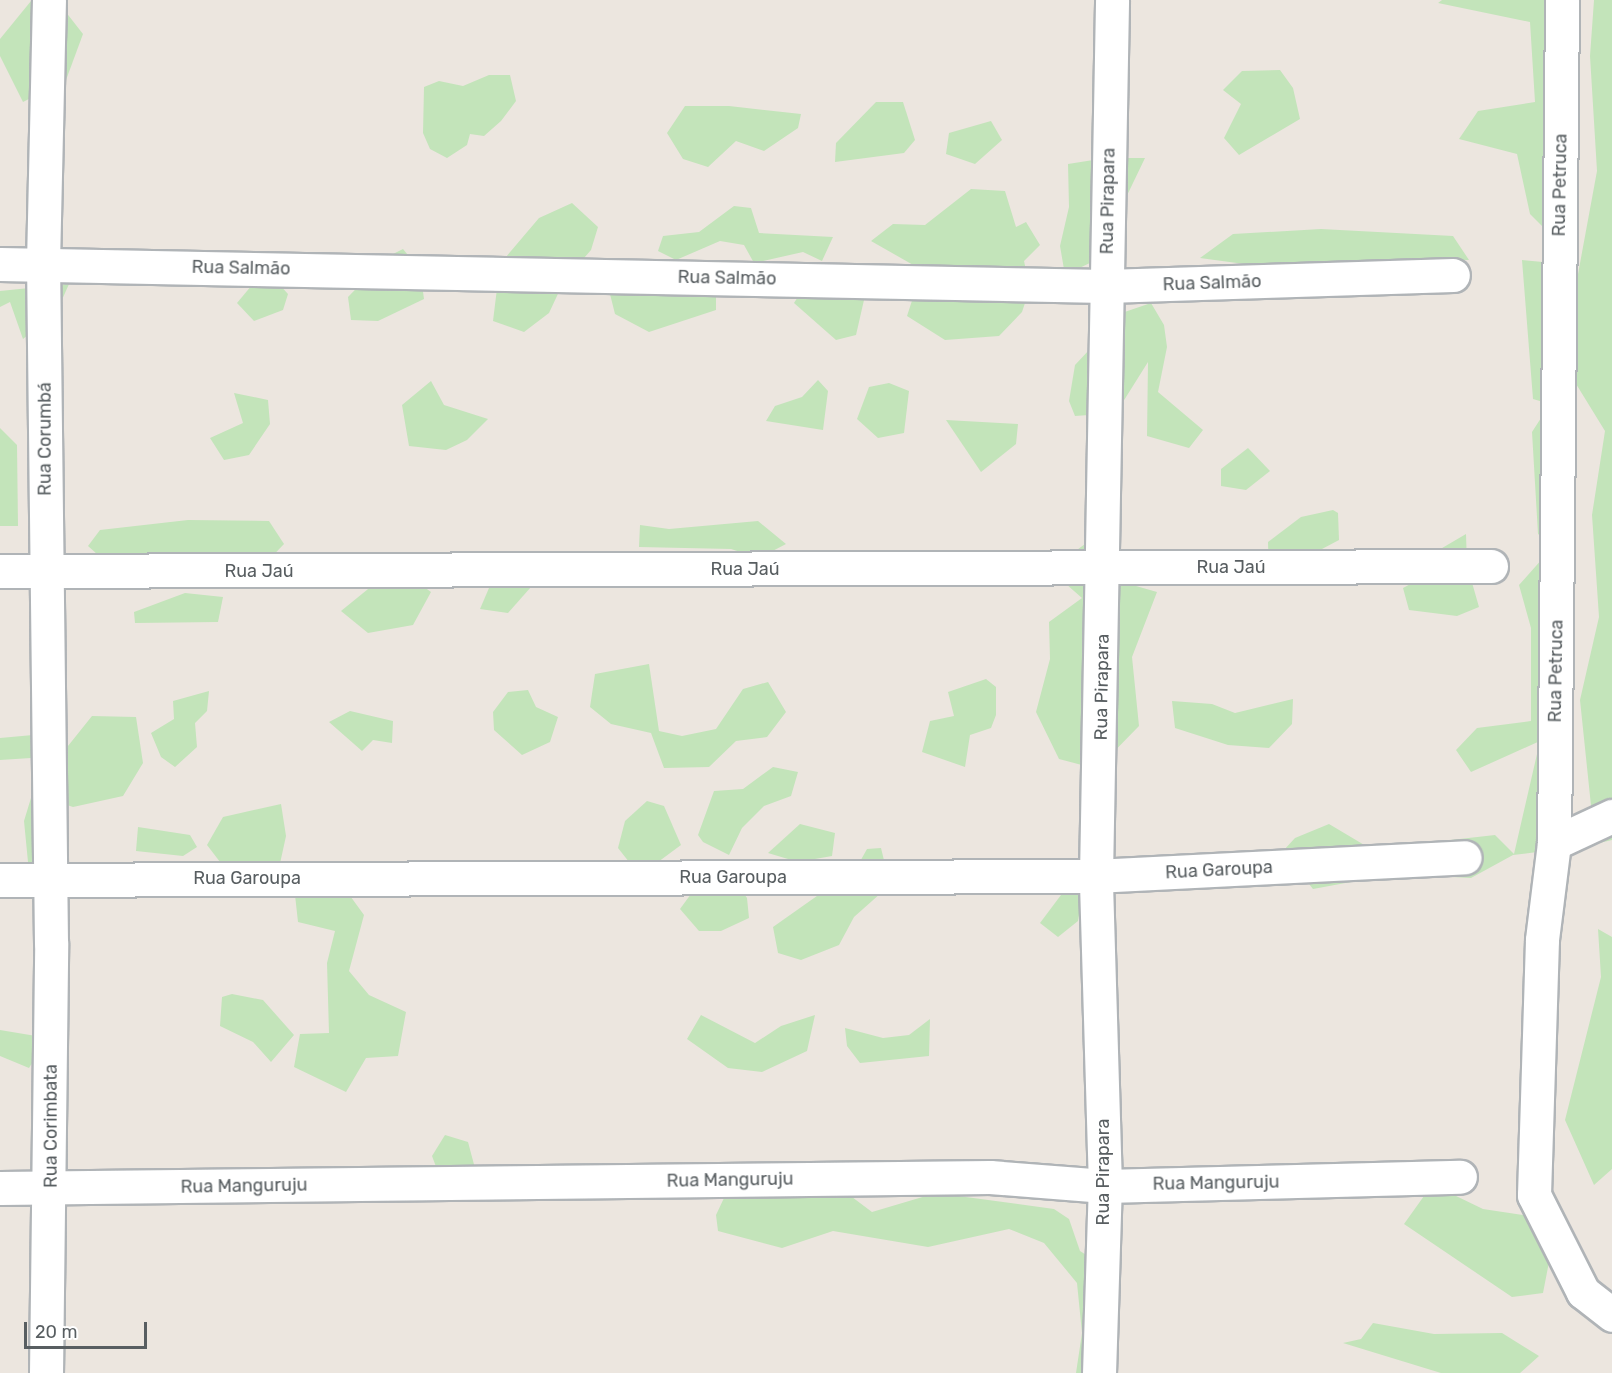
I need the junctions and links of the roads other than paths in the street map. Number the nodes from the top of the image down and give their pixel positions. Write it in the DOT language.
graph roads {
  1 [pos="49,0"];
  2 [pos="1112,0"];
  3 [pos="1562,0"];
  4 [pos="43,263"];
  5 [pos="0,264"];
  6 [pos="1453,275"];
  7 [pos="1106,286"];
  8 [pos="1491,566"];
  9 [pos="1104,568"];
  10 [pos="0,571"];
  11 [pos="46,572"];
  12 [pos="1612,816"];
  13 [pos="1554,843"];
  14 [pos="1466,857"];
  15 [pos="1096,876"];
  16 [pos="47,879"];
  17 [pos="0,880"];
  18 [pos="1460,1178"];
  19 [pos="1104,1186"];
  20 [pos="0,1188"];
  21 [pos="51,1188"];
  22 [pos="1612,1315"];
  23 [pos="46,1373"];
  24 [pos="1099,1373"];
  1 -- 4 [label="street, Rua Corumbá"];
  2 -- 7 [label="street, Rua Pirapara"];
  3 -- 13 [label="street, Rua Petruca"];
  4 -- 5 [label="street, Rua Salmão"];
  4 -- 7 [label="street, Rua Salmão"];
  4 -- 11 [label="street, Rua Corumbá"];
  6 -- 7 [label="street, Rua Salmão"];
  7 -- 9 [label="street, Rua Pirapara"];
  8 -- 9 [label="street, Rua Jaú"];
  9 -- 11 [label="street, Rua Jaú"];
  9 -- 15 [label="street, Rua Pirapara"];
  10 -- 11 [label="street, Rua Jaú"];
  11 -- 16 [label="street, Rua Corumbá"];
  12 -- 13 [label="street"];
  13 -- 22 [label="street, Rua Petruca"];
  14 -- 15 [label="street, Rua Garoupa"];
  15 -- 16 [label="street, Rua Garoupa"];
  15 -- 19 [label="street, Rua Pirapara"];
  16 -- 17 [label="street, Rua Garoupa"];
  16 -- 21 [label="street, Rua Corimbata"];
  18 -- 19 [label="street, Rua Manguruju"];
  19 -- 21 [label="street, Rua Manguruju"];
  19 -- 24 [label="street, Rua Pirapara"];
  20 -- 21 [label="street, Rua Manguruju"];
  21 -- 23 [label="street, Rua Corimbata"];
}
